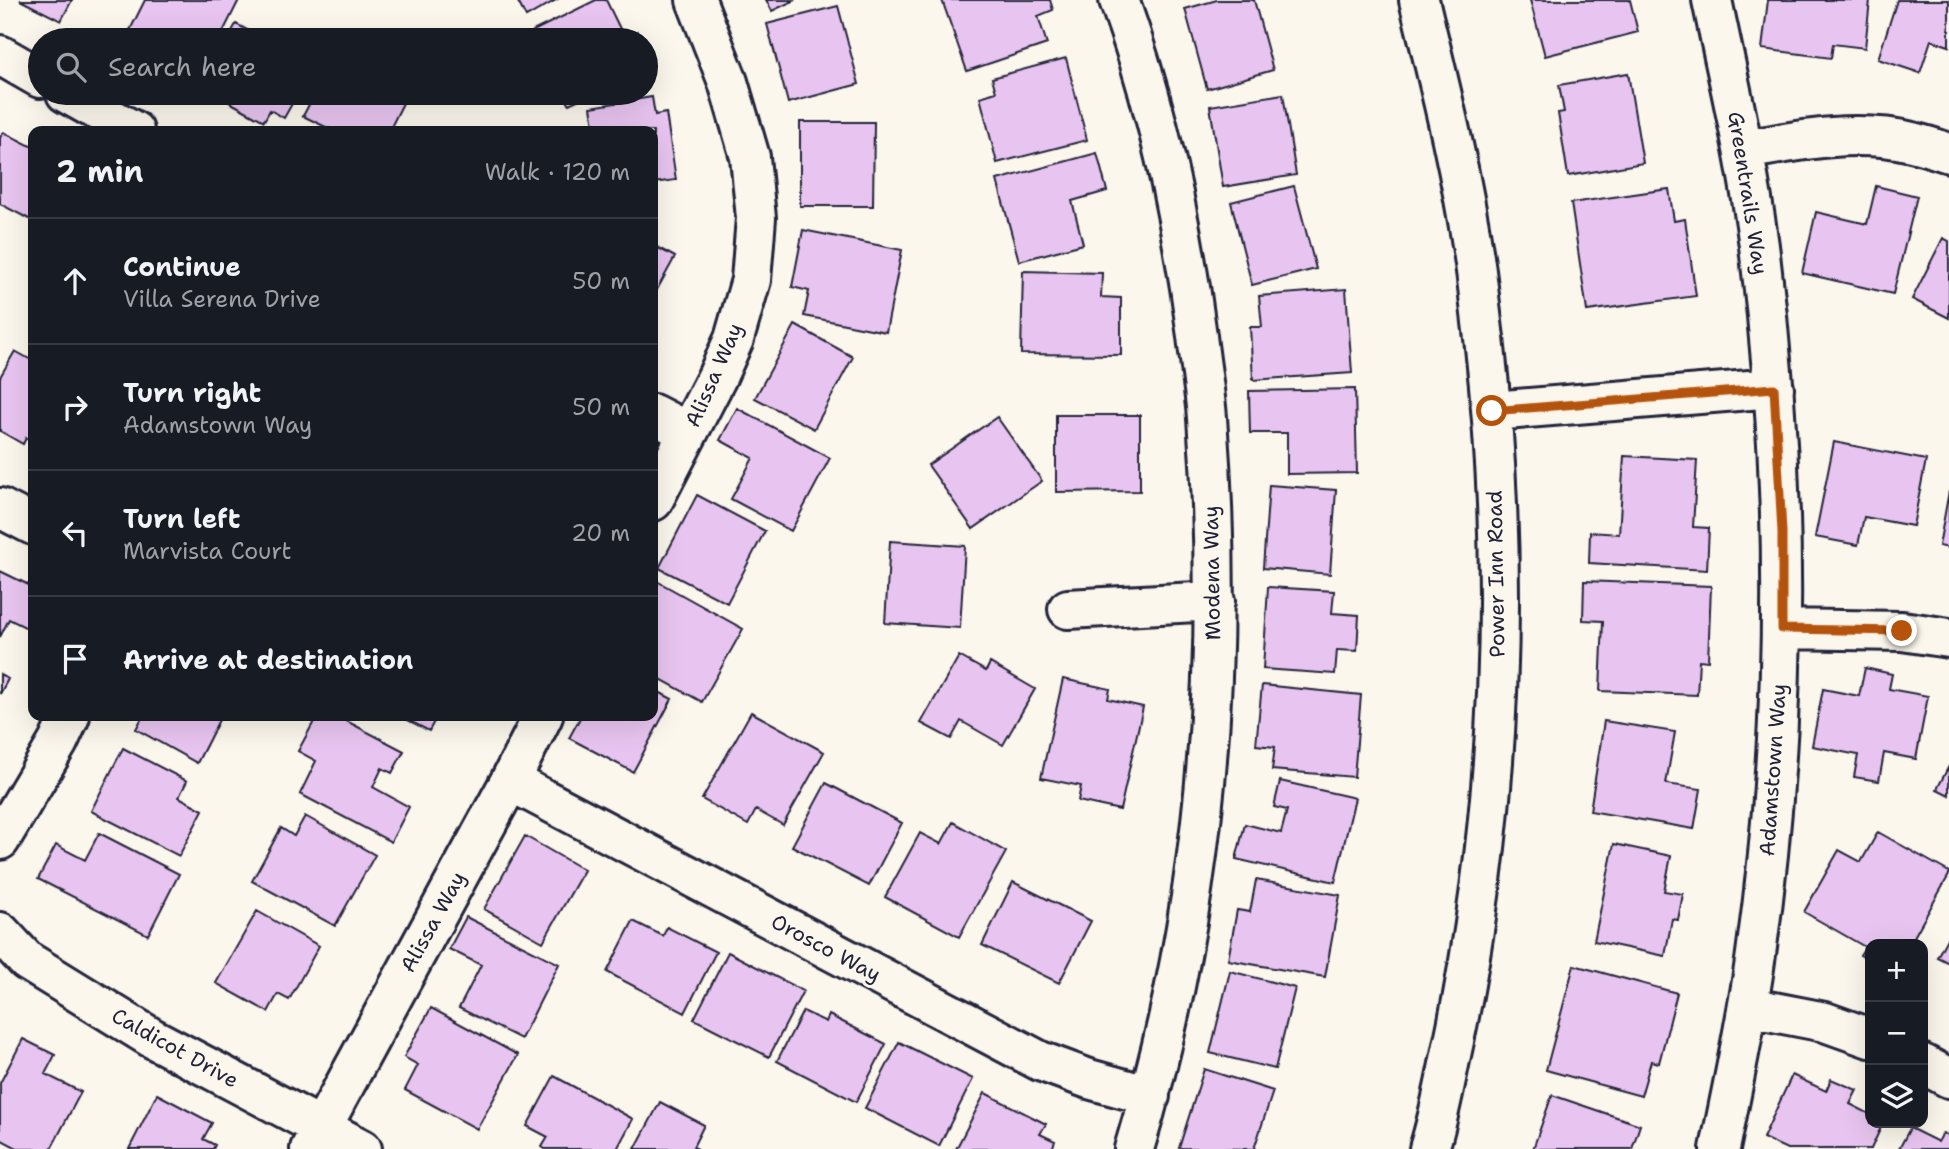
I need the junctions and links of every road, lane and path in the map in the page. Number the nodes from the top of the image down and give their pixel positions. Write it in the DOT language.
graph roads {
  1 [pos="696,0"];
  2 [pos="1119,0"];
  3 [pos="1419,0"];
  4 [pos="1712,0"];
  5 [pos="0,55"];
  6 [pos="28,71"];
  7 [pos="87,105"];
  8 [pos="125,126"];
  9 [pos="1744,150"];
  10 [pos="1949,153"];
  11 [pos="1774,388"];
  12 [pos="1492,411"];
  13 [pos="658,417"];
  14 [pos="688,432"];
  15 [pos="658,491"];
  16 [pos="0,508"];
  17 [pos="28,522"];
  18 [pos="1215,601"];
  19 [pos="1068,609"];
  20 [pos="1782,629"];
  21 [pos="1949,638"];
  22 [pos="68,721"];
  23 [pos="540,721"];
  24 [pos="510,781"];
  25 [pos="0,840"];
  26 [pos="0,932"];
  27 [pos="1748,1007"];
  28 [pos="1865,1036"];
  29 [pos="1925,1065"];
  30 [pos="1949,1078"];
  31 [pos="1150,1096"];
  32 [pos="316,1138"];
  33 [pos="362,1149"];
  34 [pos="1134,1149"];
  35 [pos="1429,1149"];
  36 [pos="1720,1149"];
  1 -- 14 [label="street, Alissa Way"];
  2 -- 18 [label="street, Modena Way"];
  3 -- 12 [label="street, Power Inn Road"];
  4 -- 9 [label="street, Greentrails Way"];
  5 -- 6 [label="street"];
  7 -- 8 [label="street"];
  9 -- 10 [label="street"];
  9 -- 11 [label="street, Greentrails Way"];
  11 -- 12 [label="street"];
  11 -- 20 [label="street, Adamstown Way"];
  12 -- 35 [label="street, Power Inn Road"];
  13 -- 14 [label="street"];
  14 -- 15 [label="street, Alissa Way"];
  16 -- 17 [label="street"];
  18 -- 19 [label="street"];
  18 -- 31 [label="street, Modena Way"];
  20 -- 21 [label="street"];
  20 -- 27 [label="street, Adamstown Way"];
  22 -- 25 [label="street"];
  23 -- 24 [label="street, Alissa Way"];
  24 -- 31 [label="street, Orosco Way"];
  24 -- 32 [label="street, Alissa Way"];
  26 -- 32 [label="street, Caldicot Drive"];
  27 -- 28 [label="street"];
  27 -- 36 [label="street, Adamstown Way"];
  29 -- 30 [label="street"];
  31 -- 34 [label="street, Modena Way"];
  32 -- 33 [label="street, Caldicot Drive"];
}
